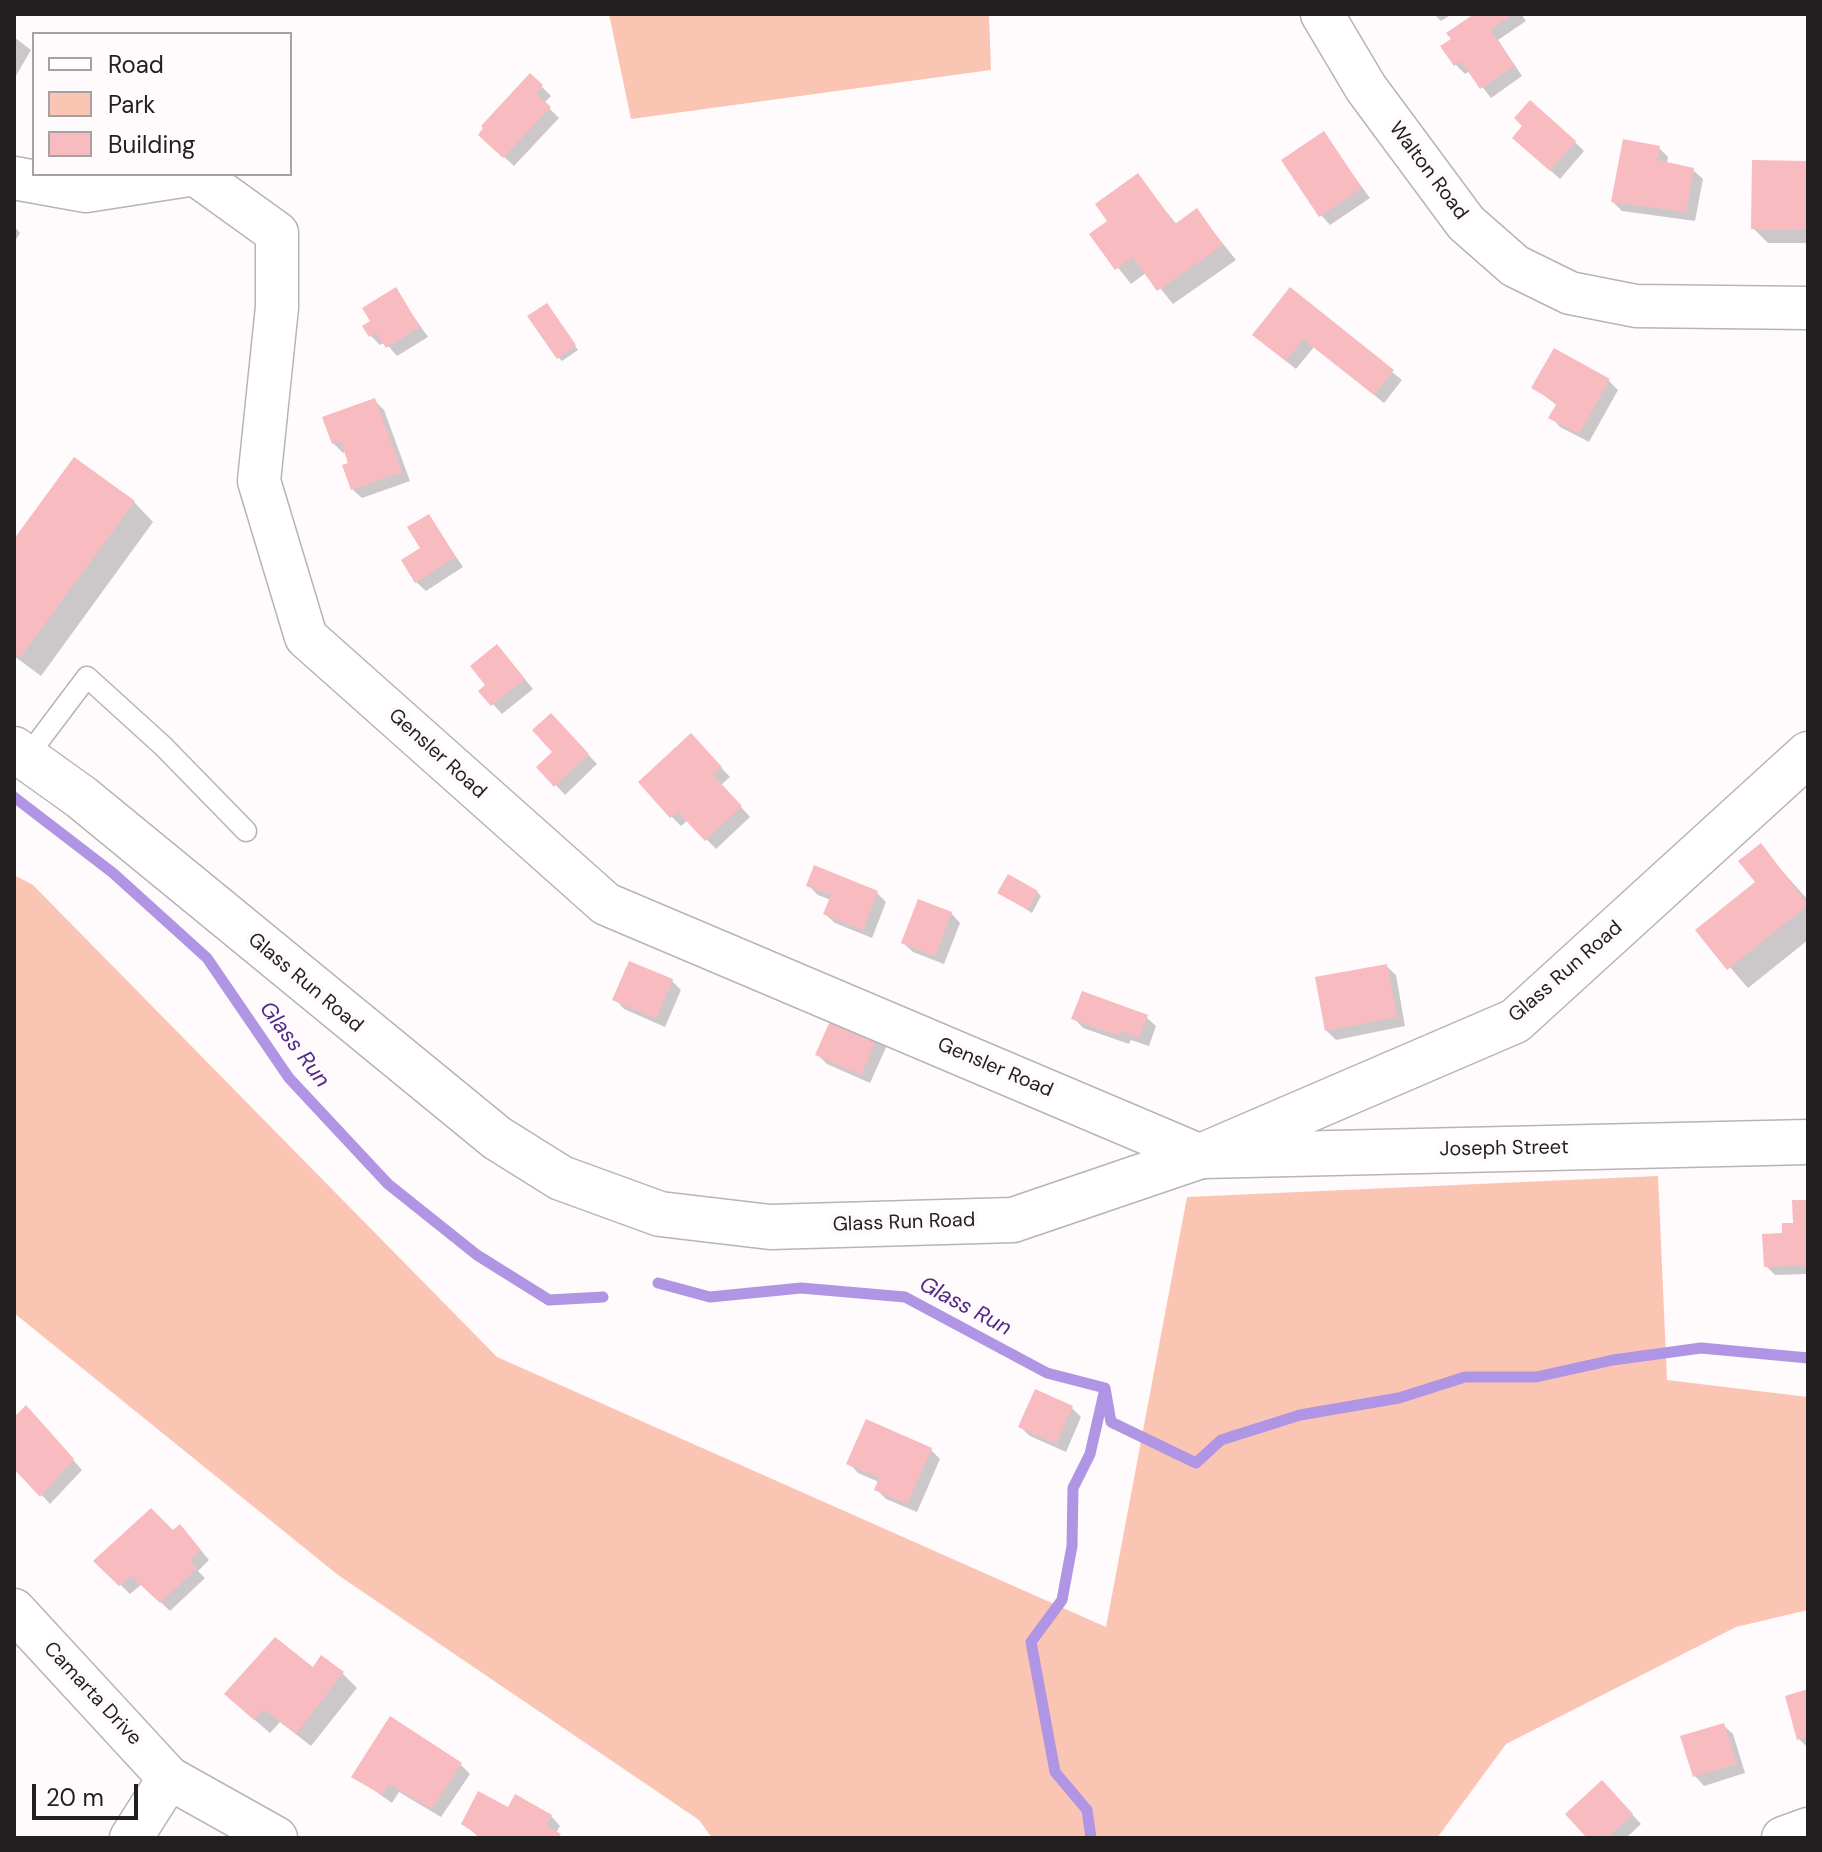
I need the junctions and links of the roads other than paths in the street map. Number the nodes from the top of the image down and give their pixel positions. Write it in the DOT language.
graph roads {
  1 [pos="1322,14"];
  2 [pos="182,176"];
  3 [pos="198,176"];
  4 [pos="14,178"];
  5 [pos="1808,308"];
  6 [pos="20,753"];
  7 [pos="1808,754"];
  8 [pos="246,831"];
  9 [pos="1808,1142"];
  10 [pos="1201,1156"];
  11 [pos="14,1610"];
  12 [pos="169,1778"];
  13 [pos="1808,1829"];
  14 [pos="131,1838"];
  15 [pos="276,1838"];
  16 [pos="1783,1838"];
  1 -- 5 [label="street, Walton Road"];
  2 -- 4 [label="street, Gensler Road"];
  3 -- 10 [label="street, Gensler Road"];
  6 -- 8 [label="lane"];
  6 -- 10 [label="main road, Glass Run Road"];
  7 -- 10 [label="main road, Glass Run Road"];
  9 -- 10 [label="main road, Joseph Street"];
  11 -- 12 [label="street, Camarta Drive"];
  12 -- 14 [label="street"];
  12 -- 15 [label="street, Camarta Drive"];
  13 -- 16 [label="street"];
}
